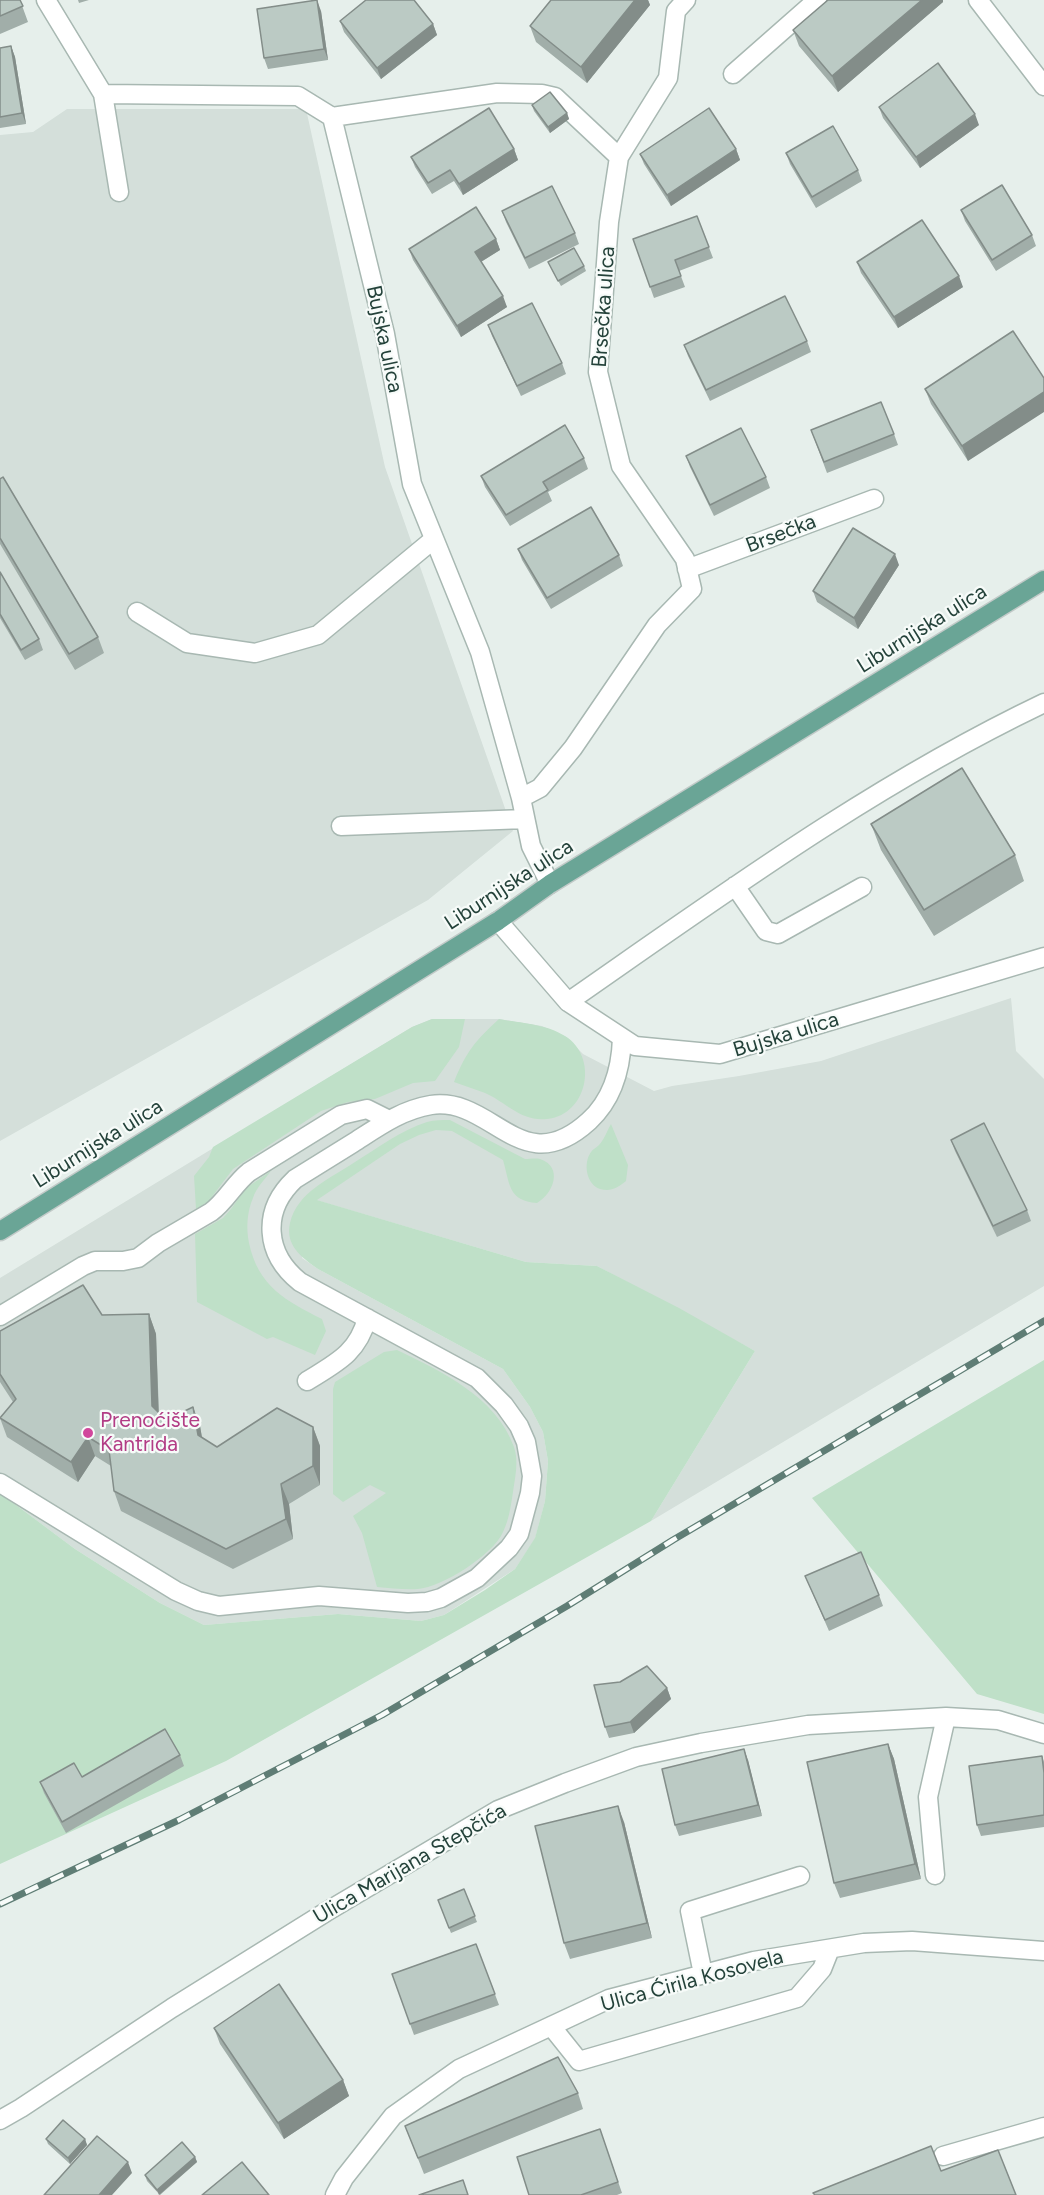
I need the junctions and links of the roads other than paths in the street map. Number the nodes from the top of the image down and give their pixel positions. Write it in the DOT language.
graph roads {
  1 [pos="46,0"];
  2 [pos="686,0"];
  3 [pos="817,0"];
  4 [pos="978,0"];
  5 [pos="733,74"];
  6 [pos="1044,86"];
  7 [pos="103,94"];
  8 [pos="332,117"];
  9 [pos="619,157"];
  10 [pos="119,192"];
  11 [pos="874,499"];
  12 [pos="434,539"];
  13 [pos="687,569"];
  14 [pos="1044,580"];
  15 [pos="137,612"];
  16 [pos="1044,703"];
  17 [pos="521,798"];
  18 [pos="525,819"];
  19 [pos="341,826"];
  20 [pos="550,884"];
  21 [pos="735,886"];
  22 [pos="862,887"];
  23 [pos="498,921"];
  24 [pos="1044,957"];
  25 [pos="568,1002"];
  26 [pos="622,1038"];
  27 [pos="389,1120"];
  28 [pos="0,1231"];
  29 [pos="0,1316"];
  30 [pos="367,1318"];
  31 [pos="307,1381"];
  32 [pos="0,1483"];
  33 [pos="946,1717"];
  34 [pos="1044,1734"];
  35 [pos="935,1875"];
  36 [pos="800,1876"];
  37 [pos="830,1949"];
  38 [pos="1044,1951"];
  39 [pos="703,1974"];
  40 [pos="551,2026"];
  41 [pos="0,2120"];
  42 [pos="1044,2127"];
  43 [pos="944,2156"];
  44 [pos="335,2195"];
  1 -- 7 [label="street"];
  2 -- 9 [label="street, Brsečka ulica"];
  3 -- 5 [label="street"];
  4 -- 6 [label="street"];
  7 -- 8 [label="street"];
  7 -- 10 [label="street"];
  8 -- 9 [label="street"];
  8 -- 12 [label="street, Bujska ulica"];
  9 -- 13 [label="street, Brsečka ulica"];
  11 -- 13 [label="street, Brsečka"];
  12 -- 15 [label="street"];
  12 -- 17 [label="street, Bujska ulica"];
  13 -- 17 [label="street, Brsečka ulica"];
  14 -- 20 [label="main road, Liburnijska ulica"];
  16 -- 21 [label="street"];
  17 -- 18 [label="street, Bujska ulica"];
  18 -- 19 [label="street"];
  18 -- 20 [label="street, Bujska ulica"];
  20 -- 23 [label="main road, Liburnijska ulica"];
  21 -- 22 [label="street"];
  21 -- 25 [label="street"];
  23 -- 25 [label="street, Bujska ulica"];
  23 -- 28 [label="main road, Liburnijska ulica"];
  24 -- 26 [label="street, Bujska ulica"];
  25 -- 26 [label="street, Bujska ulica"];
  26 -- 27 [label="street"];
  27 -- 29 [label="street"];
  27 -- 30 [label="street"];
  30 -- 31 [label="street"];
  30 -- 32 [label="street"];
  33 -- 34 [label="street, Ulica Marijana Stepčića"];
  33 -- 35 [label="street"];
  33 -- 41 [label="street, Ulica Marijana Stepčića"];
  36 -- 39 [label="street"];
  37 -- 38 [label="street, Ulica Ćirila Kosovela"];
  37 -- 39 [label="street, Ulica Ćirila Kosovela"];
  37 -- 40 [label="street"];
  39 -- 40 [label="street, Ulica Ćirila Kosovela"];
  40 -- 44 [label="street, Ulica Ćirila Kosovela"];
  42 -- 43 [label="street"];
}
